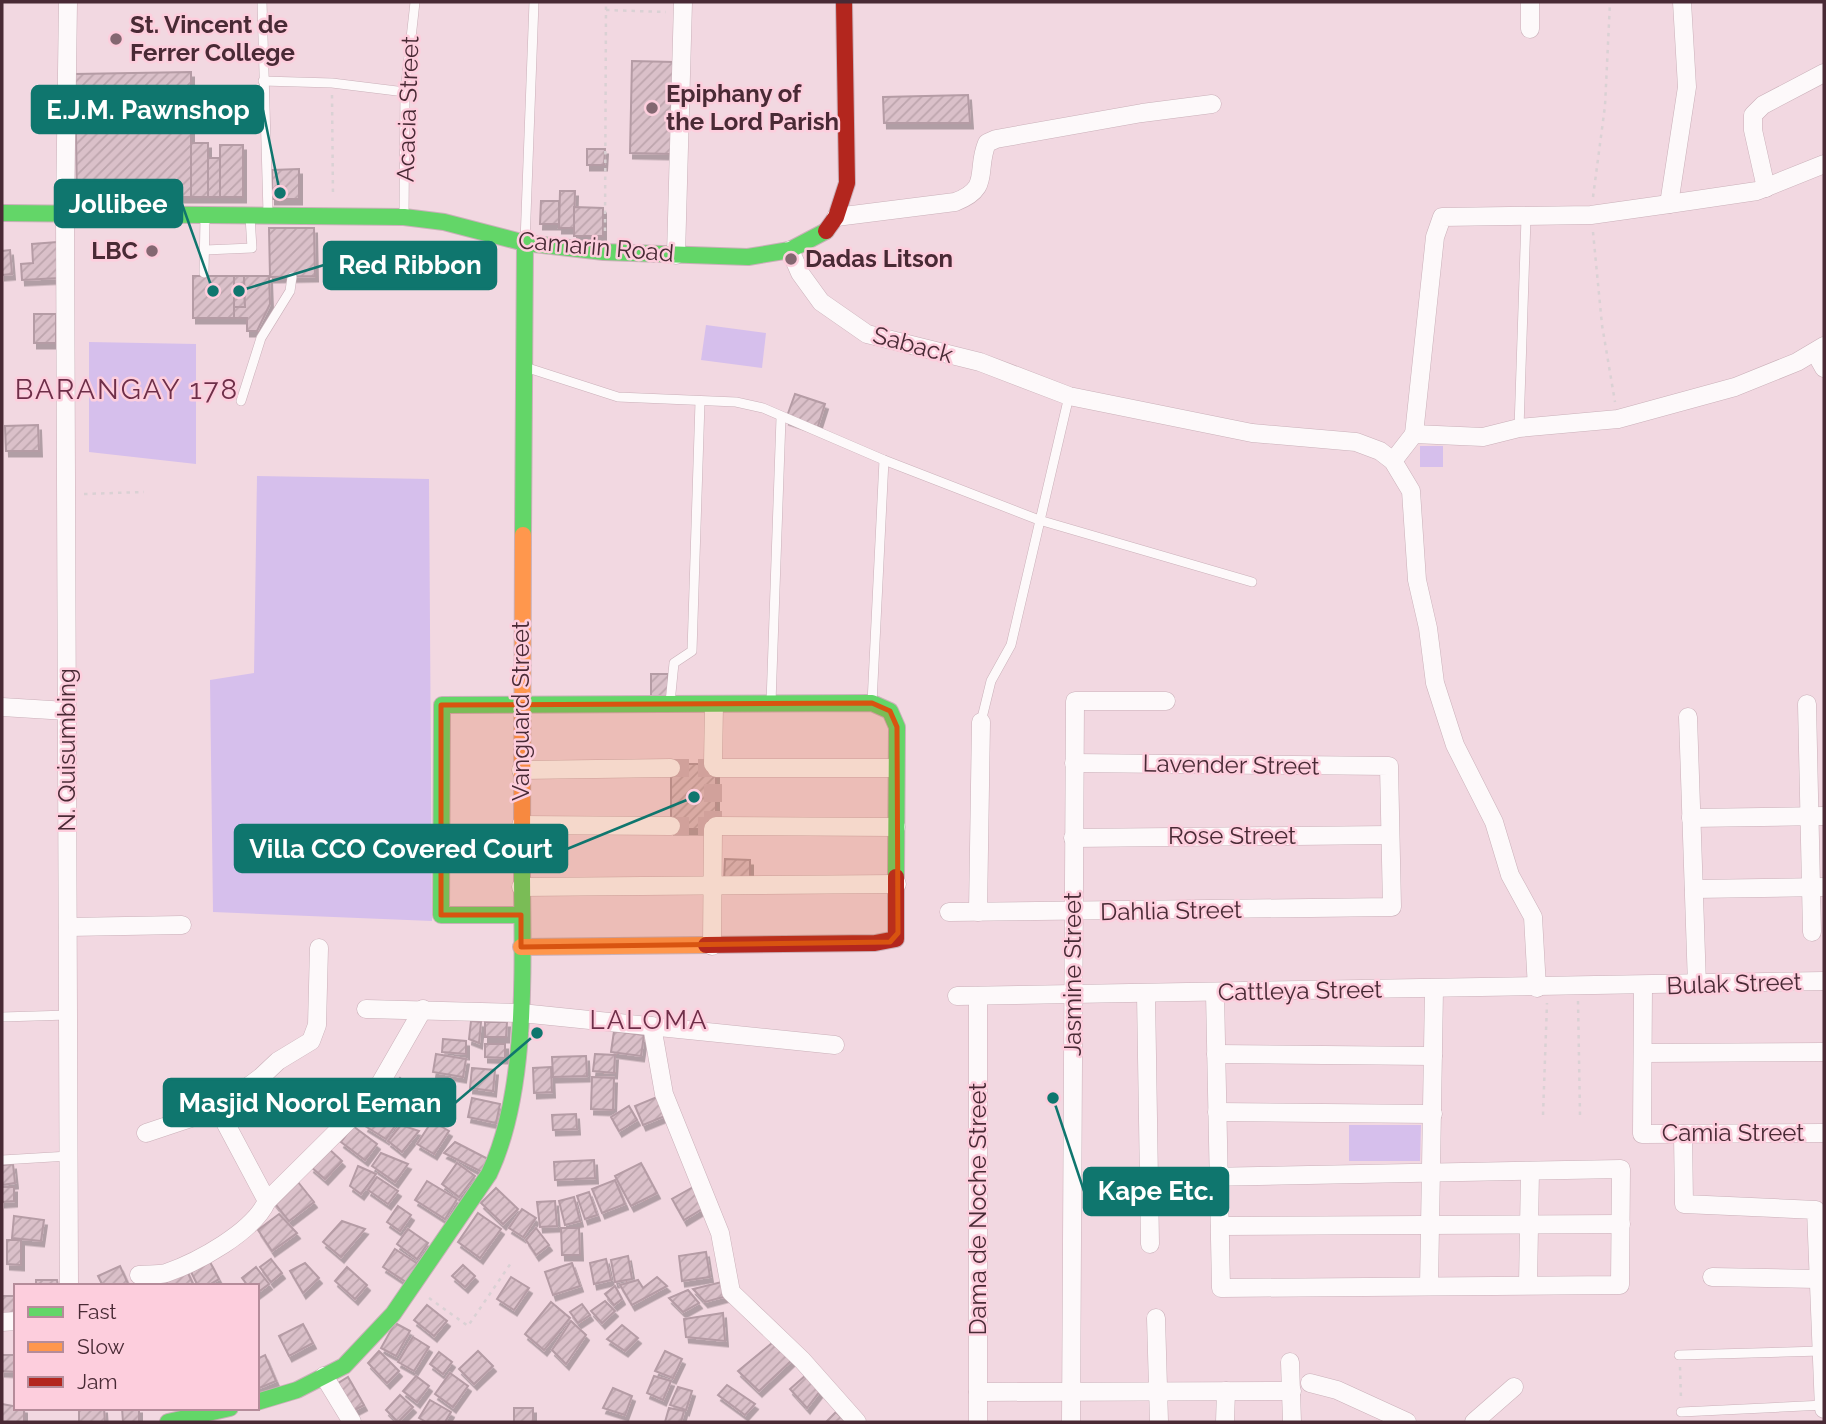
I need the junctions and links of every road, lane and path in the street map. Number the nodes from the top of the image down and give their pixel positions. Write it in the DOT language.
graph roads {
  1 [pos="68,2"];
  2 [pos="262,2"];
  3 [pos="415,2"];
  4 [pos="534,2"];
  5 [pos="606,2"];
  6 [pos="844,2"];
  7 [pos="1530,2"];
  8 [pos="1682,2"];
  9 [pos="683,7"];
  10 [pos="606,10"];
  11 [pos="1530,29"];
  12 [pos="1824,73"];
  13 [pos="263,81"];
  14 [pos="332,83"];
  15 [pos="405,92"];
  16 [pos="1212,104"];
  17 [pos="1824,164"];
  18 [pos="1766,188"];
  19 [pos="1670,204"];
  20 [pos="65,213"];
  21 [pos="205,213"];
  22 [pos="250,213"];
  23 [pos="268,213"];
  24 [pos="2,214"];
  25 [pos="333,215"];
  26 [pos="404,217"];
  27 [pos="836,217"];
  28 [pos="1526,218"];
  29 [pos="525,243"];
  30 [pos="205,250"];
  31 [pos="790,250"];
  32 [pos="604,252"];
  33 [pos="676,255"];
  34 [pos="204,273"];
  35 [pos="292,277"];
  36 [pos="1821,355"];
  37 [pos="522,367"];
  38 [pos="1069,396"];
  39 [pos="241,401"];
  40 [pos="700,402"];
  41 [pos="781,418"];
  42 [pos="1519,428"];
  43 [pos="1414,434"];
  44 [pos="884,460"];
  45 [pos="1393,461"];
  46 [pos="144,492"];
  47 [pos="66,494"];
  48 [pos="1039,520"];
  49 [pos="1252,582"];
  50 [pos="1166,701"];
  51 [pos="872,703"];
  52 [pos="771,704"];
  53 [pos="1807,704"];
  54 [pos="521,705"];
  55 [pos="670,705"];
  56 [pos="714,705"];
  57 [pos="2,707"];
  58 [pos="67,712"];
  59 [pos="1688,717"];
  60 [pos="981,722"];
  61 [pos="1816,760"];
  62 [pos="1074,763"];
  63 [pos="671,768"];
  64 [pos="895,768"];
  65 [pos="521,770"];
  66 [pos="1817,816"];
  67 [pos="1691,818"];
  68 [pos="521,825"];
  69 [pos="671,826"];
  70 [pos="895,827"];
  71 [pos="1390,835"];
  72 [pos="1073,838"];
  73 [pos="897,884"];
  74 [pos="713,885"];
  75 [pos="521,887"];
  76 [pos="1817,888"];
  77 [pos="1694,889"];
  78 [pos="949,912"];
  79 [pos="978,912"];
  80 [pos="1072,912"];
  81 [pos="521,915"];
  82 [pos="182,925"];
  83 [pos="68,927"];
  84 [pos="1811,932"];
  85 [pos="712,946"];
  86 [pos="521,947"];
  87 [pos="319,948"];
  88 [pos="1824,981"];
  89 [pos="1697,985"];
  90 [pos="1578,987"];
  91 [pos="1643,987"];
  92 [pos="1542,988"];
  93 [pos="1434,990"];
  94 [pos="1215,993"];
  95 [pos="1146,994"];
  96 [pos="1073,995"];
  97 [pos="957,996"];
  98 [pos="978,996"];
  99 [pos="366,1009"];
  100 [pos="423,1009"];
  101 [pos="521,1013"];
  102 [pos="68,1016"];
  103 [pos="2,1017"];
  104 [pos="652,1026"];
  105 [pos="835,1045"];
  106 [pos="1824,1052"];
  107 [pos="1643,1053"];
  108 [pos="1216,1054"];
  109 [pos="1433,1056"];
  110 [pos="218,1109"];
  111 [pos="1217,1112"];
  112 [pos="1433,1114"];
  113 [pos="1543,1115"];
  114 [pos="1580,1115"];
  115 [pos="146,1133"];
  116 [pos="1824,1133"];
  117 [pos="1683,1134"];
  118 [pos="69,1156"];
  119 [pos="2,1160"];
  120 [pos="1530,1171"];
  121 [pos="1432,1172"];
  122 [pos="1219,1177"];
  123 [pos="1151,1178"];
  124 [pos="267,1201"];
  125 [pos="1622,1224"];
  126 [pos="1529,1225"];
  127 [pos="1220,1226"];
  128 [pos="1431,1226"];
  129 [pos="1150,1244"];
  130 [pos="511,1263"];
  131 [pos="139,1275"];
  132 [pos="1712,1277"];
  133 [pos="1818,1279"];
  134 [pos="69,1284"];
  135 [pos="413,1285"];
  136 [pos="1528,1285"];
  137 [pos="1429,1286"];
  138 [pos="1156,1318"];
  139 [pos="1822,1318"];
  140 [pos="1821,1351"];
  141 [pos="1679,1355"];
  142 [pos="1290,1362"];
  143 [pos="324,1376"];
  144 [pos="1310,1383"];
  145 [pos="1514,1387"];
  146 [pos="1070,1391"];
  147 [pos="1159,1391"];
  148 [pos="1226,1391"];
  149 [pos="1292,1391"];
  150 [pos="978,1392"];
  151 [pos="259,1401"];
  152 [pos="1824,1407"];
  153 [pos="221,1410"];
  154 [pos="1681,1412"];
  155 [pos="168,1422"];
  156 [pos="352,1422"];
  157 [pos="857,1422"];
  158 [pos="978,1422"];
  159 [pos="1071,1422"];
  160 [pos="1159,1422"];
  161 [pos="1225,1422"];
  162 [pos="1292,1422"];
  163 [pos="1407,1422"];
  164 [pos="1475,1422"];
  1 -- 20 [label="street, N. Quisumbing"];
  2 -- 13 [label="lane"];
  3 -- 15 [label="lane, Acacia Street"];
  4 -- 29 [label="lane"];
  5 -- 10 [label="path"];
  6 -- 27 [label="street"];
  7 -- 11 [label="street"];
  8 -- 19 [label="street"];
  9 -- 10 [label="path"];
  9 -- 33 [label="street"];
  10 -- 32 [label="path"];
  12 -- 18 [label="street"];
  13 -- 14 [label="lane"];
  13 -- 23 [label="lane"];
  14 -- 15 [label="lane"];
  14 -- 25 [label="path"];
  15 -- 26 [label="lane, Acacia Street"];
  16 -- 27 [label="street"];
  17 -- 18 [label="street"];
  18 -- 19 [label="street"];
  19 -- 28 [label="street"];
  20 -- 21 [label="street, Camarin Road"];
  20 -- 24 [label="street, Camarin Road"];
  20 -- 47 [label="street, N. Quisumbing"];
  21 -- 22 [label="street, Camarin Road"];
  21 -- 30 [label="lane"];
  22 -- 23 [label="street, Camarin Road"];
  22 -- 30 [label="lane"];
  23 -- 25 [label="street, Camarin Road"];
  25 -- 26 [label="street, Camarin Road"];
  26 -- 29 [label="street, Camarin Road"];
  27 -- 31 [label="street, Camarin Road"];
  28 -- 42 [label="lane"];
  28 -- 43 [label="street"];
  29 -- 32 [label="street, Camarin Road"];
  29 -- 37 [label="street, Vanguard Street"];
  30 -- 34 [label="lane"];
  31 -- 33 [label="street, Camarin Road"];
  31 -- 38 [label="street, Saback"];
  32 -- 33 [label="street, Camarin Road"];
  35 -- 39 [label="lane"];
  36 -- 42 [label="street"];
  37 -- 40 [label="lane"];
  37 -- 54 [label="street, Vanguard Street"];
  38 -- 45 [label="street, Saback"];
  38 -- 48 [label="lane"];
  40 -- 41 [label="lane"];
  40 -- 55 [label="lane"];
  41 -- 44 [label="lane"];
  41 -- 52 [label="lane"];
  42 -- 43 [label="street"];
  43 -- 45 [label="street"];
  44 -- 48 [label="lane"];
  44 -- 51 [label="lane"];
  45 -- 92 [label="street"];
  46 -- 47 [label="path"];
  47 -- 58 [label="street, N. Quisumbing"];
  48 -- 49 [label="lane"];
  48 -- 60 [label="lane"];
  50 -- 62 [label="street, Jasmine Street"];
  51 -- 52 [label="street"];
  51 -- 64 [label="street"];
  52 -- 56 [label="street"];
  53 -- 61 [label="street"];
  54 -- 55 [label="street"];
  54 -- 65 [label="street, Vanguard Street"];
  54 -- 81 [label="street"];
  55 -- 56 [label="street"];
  56 -- 64 [label="street"];
  57 -- 58 [label="street"];
  58 -- 83 [label="street, N. Quisumbing"];
  59 -- 67 [label="street"];
  60 -- 79 [label="street"];
  61 -- 66 [label="street"];
  62 -- 71 [label="street, Lavender Street"];
  62 -- 72 [label="street, Jasmine Street"];
  63 -- 65 [label="street"];
  64 -- 70 [label="street"];
  65 -- 68 [label="street, Vanguard Street"];
  66 -- 67 [label="street"];
  66 -- 76 [label="street"];
  67 -- 77 [label="street"];
  68 -- 69 [label="street"];
  68 -- 75 [label="street, Vanguard Street"];
  70 -- 73 [label="street"];
  70 -- 74 [label="street"];
  71 -- 72 [label="street, Rose Street"];
  71 -- 80 [label="street, Dahlia Street"];
  72 -- 80 [label="street, Jasmine Street"];
  73 -- 74 [label="street"];
  73 -- 85 [label="street"];
  74 -- 75 [label="street"];
  74 -- 85 [label="street"];
  75 -- 81 [label="street, Vanguard Street"];
  76 -- 77 [label="street"];
  76 -- 84 [label="street"];
  77 -- 89 [label="street"];
  78 -- 79 [label="street, Dahlia Street"];
  79 -- 80 [label="street, Dahlia Street"];
  80 -- 96 [label="street, Jasmine Street"];
  81 -- 86 [label="street, Vanguard Street"];
  82 -- 83 [label="street"];
  83 -- 102 [label="street, N. Quisumbing"];
  85 -- 86 [label="street"];
  86 -- 101 [label="street, Vanguard Street"];
  87 -- 110 [label="street"];
  88 -- 89 [label="street, Bulak Street"];
  89 -- 91 [label="street, Bulak Street"];
  90 -- 91 [label="street, Cattleya Street"];
  90 -- 92 [label="street, Cattleya Street"];
  90 -- 114 [label="path"];
  91 -- 107 [label="street"];
  92 -- 93 [label="street, Cattleya Street"];
  92 -- 113 [label="path"];
  93 -- 94 [label="street, Cattleya Street"];
  93 -- 109 [label="street"];
  94 -- 95 [label="street, Cattleya Street"];
  94 -- 108 [label="street"];
  95 -- 96 [label="street, Cattleya Street"];
  95 -- 123 [label="street"];
  96 -- 98 [label="street, Cattleya Street"];
  96 -- 146 [label="street, Jasmine Street"];
  97 -- 98 [label="street, Cattleya Street"];
  98 -- 150 [label="street, Dama de Noche Street"];
  99 -- 100 [label="street"];
  100 -- 101 [label="street"];
  100 -- 124 [label="street"];
  101 -- 104 [label="street"];
  101 -- 135 [label="street, Vanguard Street"];
  102 -- 103 [label="lane"];
  102 -- 118 [label="street, N. Quisumbing"];
  104 -- 105 [label="street"];
  104 -- 157 [label="street"];
  106 -- 107 [label="street"];
  107 -- 117 [label="street, Camia Street"];
  108 -- 109 [label="street"];
  108 -- 111 [label="street"];
  109 -- 112 [label="street"];
  110 -- 115 [label="street"];
  110 -- 124 [label="street"];
  111 -- 112 [label="street"];
  111 -- 122 [label="street"];
  112 -- 121 [label="street"];
  116 -- 117 [label="street, Camia Street"];
  117 -- 133 [label="street"];
  118 -- 119 [label="lane"];
  118 -- 134 [label="street, N. Quisumbing"];
  120 -- 121 [label="street"];
  120 -- 125 [label="street"];
  120 -- 126 [label="street"];
  121 -- 122 [label="street"];
  121 -- 128 [label="street"];
  122 -- 123 [label="street"];
  122 -- 127 [label="street"];
  123 -- 129 [label="street"];
  124 -- 131 [label="street"];
  125 -- 126 [label="street"];
  125 -- 136 [label="street"];
  126 -- 128 [label="street"];
  126 -- 136 [label="street"];
  127 -- 128 [label="street"];
  127 -- 137 [label="street"];
  128 -- 137 [label="street"];
  130 -- 135 [label="path"];
  132 -- 133 [label="street"];
  133 -- 139 [label="street"];
  135 -- 143 [label="street, Vanguard Street"];
  136 -- 137 [label="street"];
  138 -- 147 [label="street"];
  139 -- 140 [label="street"];
  140 -- 141 [label="lane"];
  140 -- 152 [label="street"];
  141 -- 154 [label="path"];
  142 -- 149 [label="street"];
  143 -- 151 [label="street, Vanguard Street"];
  143 -- 156 [label="street"];
  144 -- 163 [label="street"];
  145 -- 164 [label="street"];
  146 -- 147 [label="street"];
  146 -- 150 [label="street"];
  146 -- 159 [label="street, Jasmine Street"];
  147 -- 148 [label="street"];
  147 -- 160 [label="street"];
  148 -- 149 [label="street"];
  148 -- 161 [label="street"];
  149 -- 162 [label="street"];
  150 -- 158 [label="street, Dama de Noche Street"];
  152 -- 154 [label="lane"];
  153 -- 155 [label="street"];
}
